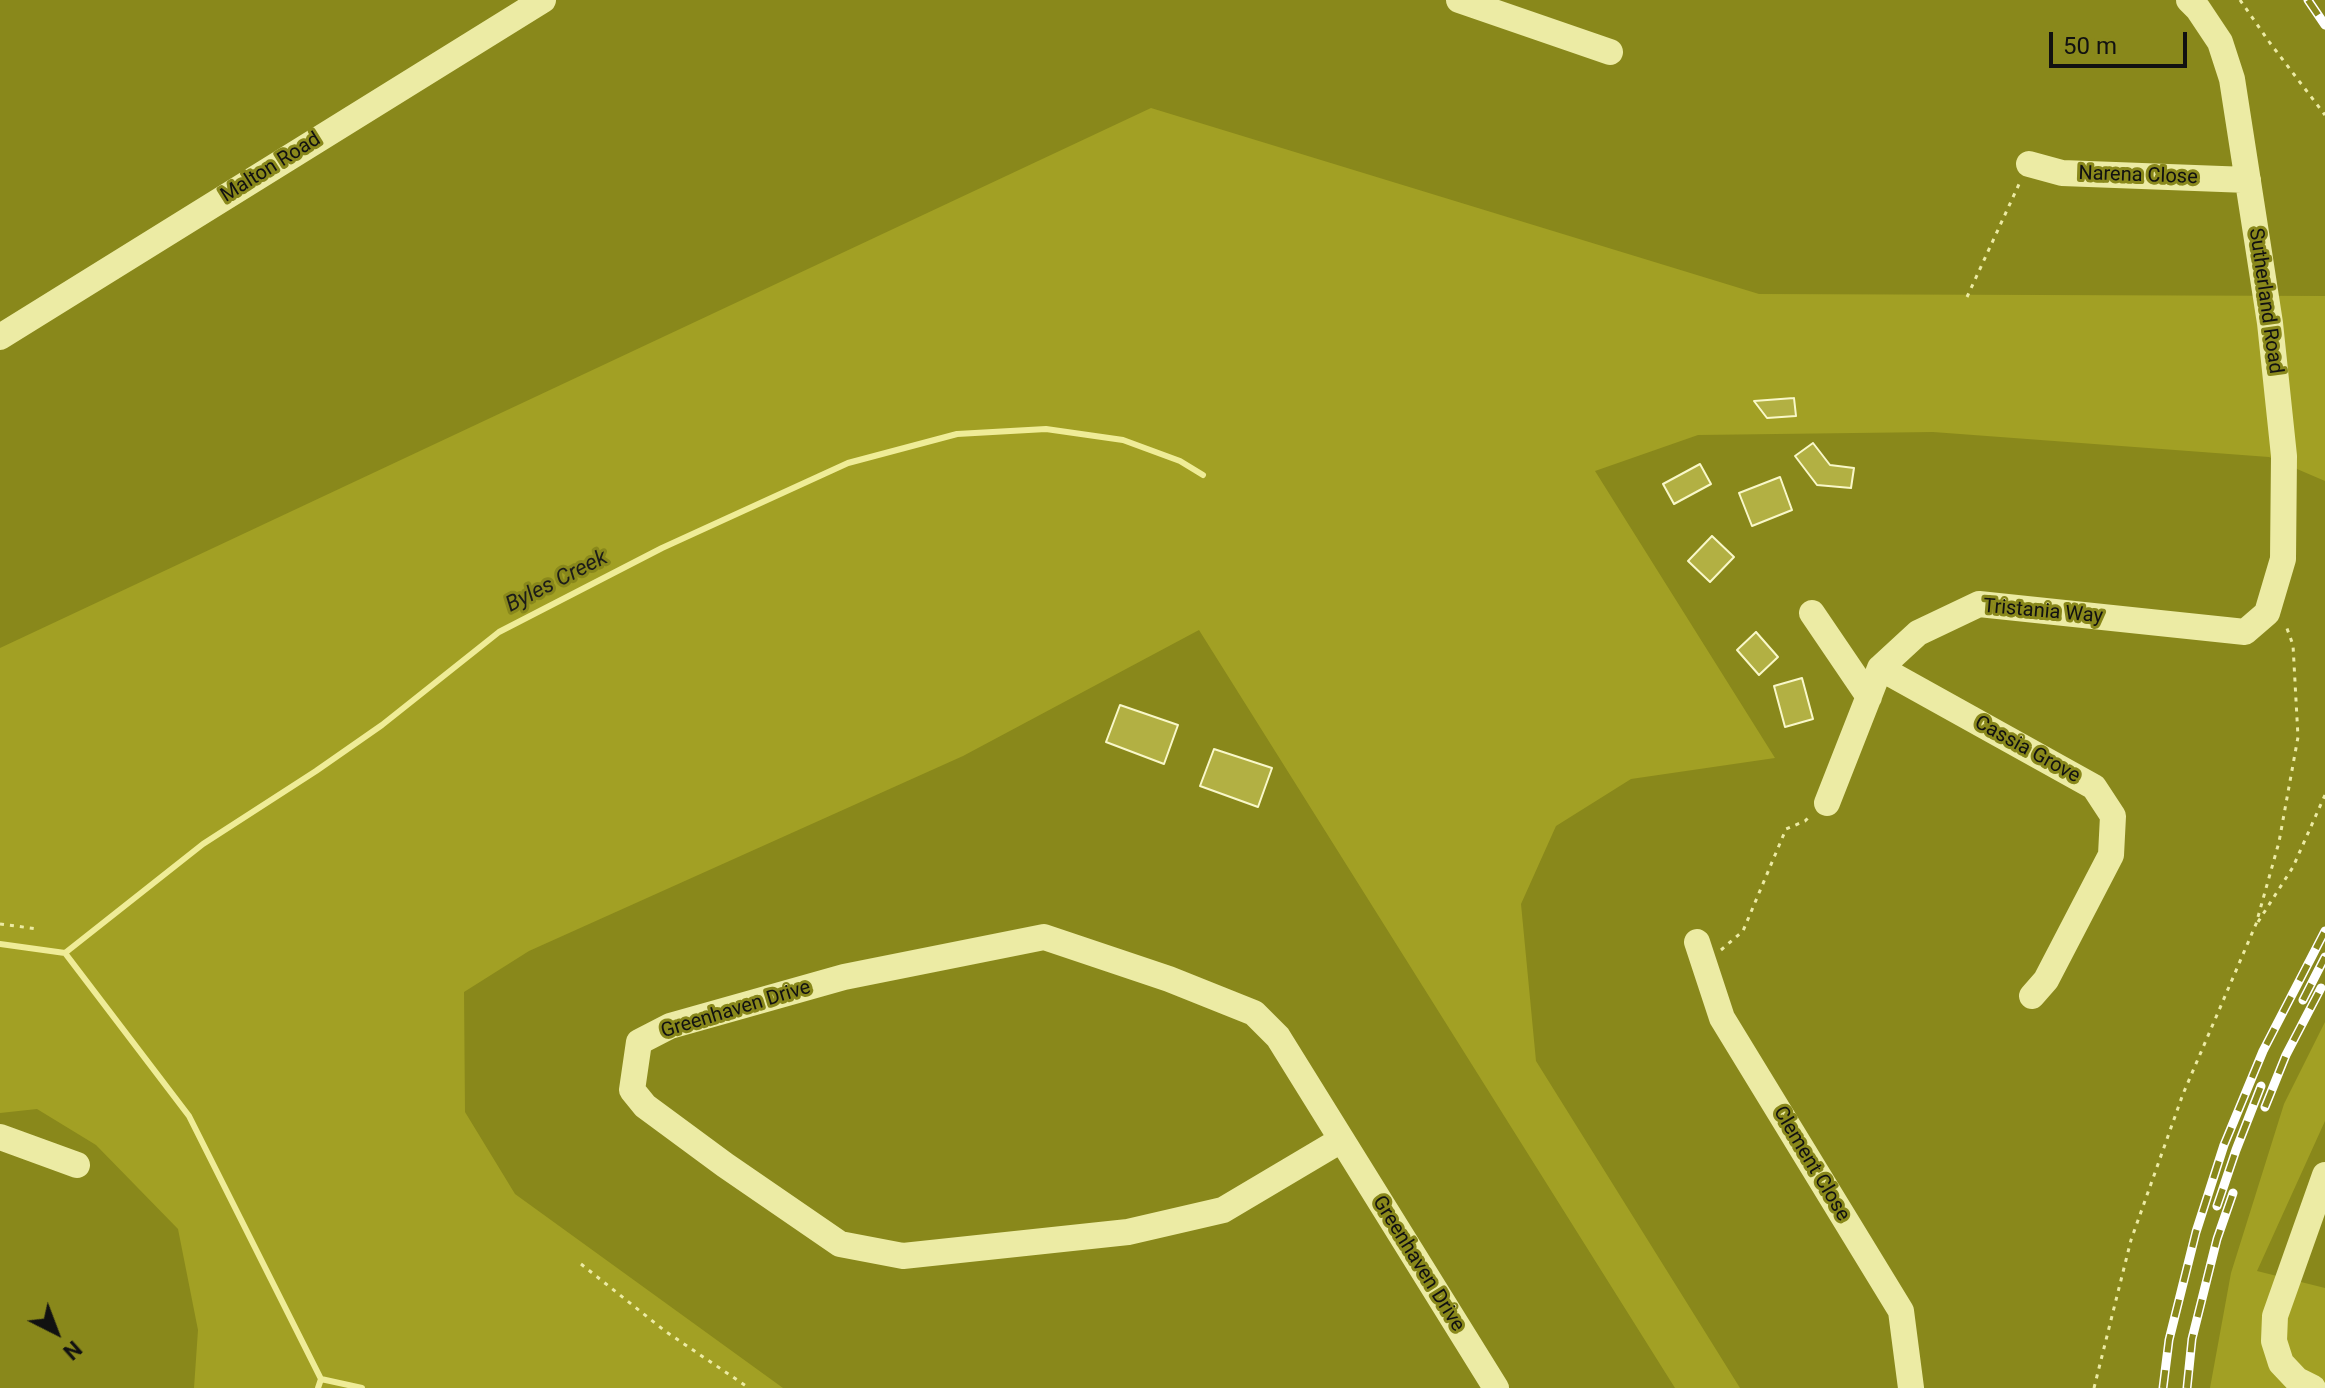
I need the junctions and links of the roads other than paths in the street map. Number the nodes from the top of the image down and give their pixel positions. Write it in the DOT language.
graph roads {
  1 [pos="543,0"];
  2 [pos="1459,0"];
  3 [pos="2189,0"];
  4 [pos="1610,52"];
  5 [pos="2029,164"];
  6 [pos="2248,180"];
  7 [pos="0,337"];
  8 [pos="2270,603"];
  9 [pos="1812,613"];
  10 [pos="1880,668"];
  11 [pos="1869,697"];
  12 [pos="1827,803"];
  13 [pos="1701,953"];
  14 [pos="2032,996"];
  15 [pos="0,1137"];
  16 [pos="1341,1140"];
  17 [pos="77,1165"];
  18 [pos="2325,1175"];
  19 [pos="1496,1388"];
  20 [pos="1911,1388"];
  21 [pos="2313,1388"];
  1 -- 7 [label="street, Malton Road"];
  2 -- 4 [label="street"];
  3 -- 6 [label="street, Sutherland Road"];
  5 -- 6 [label="street, Narena Close"];
  6 -- 8 [label="street, Sutherland Road"];
  8 -- 10 [label="street, Tristania Way"];
  9 -- 11 [label="street"];
  10 -- 11 [label="street, Tristania Way"];
  10 -- 14 [label="street, Cassia Grove"];
  11 -- 12 [label="street, Tristania Way"];
  13 -- 20 [label="street, Clement Close"];
  15 -- 17 [label="street"];
  16 -- 16 [label="street, Greenhaven Drive"];
  16 -- 19 [label="street, Greenhaven Drive"];
  18 -- 21 [label="street"];
}
